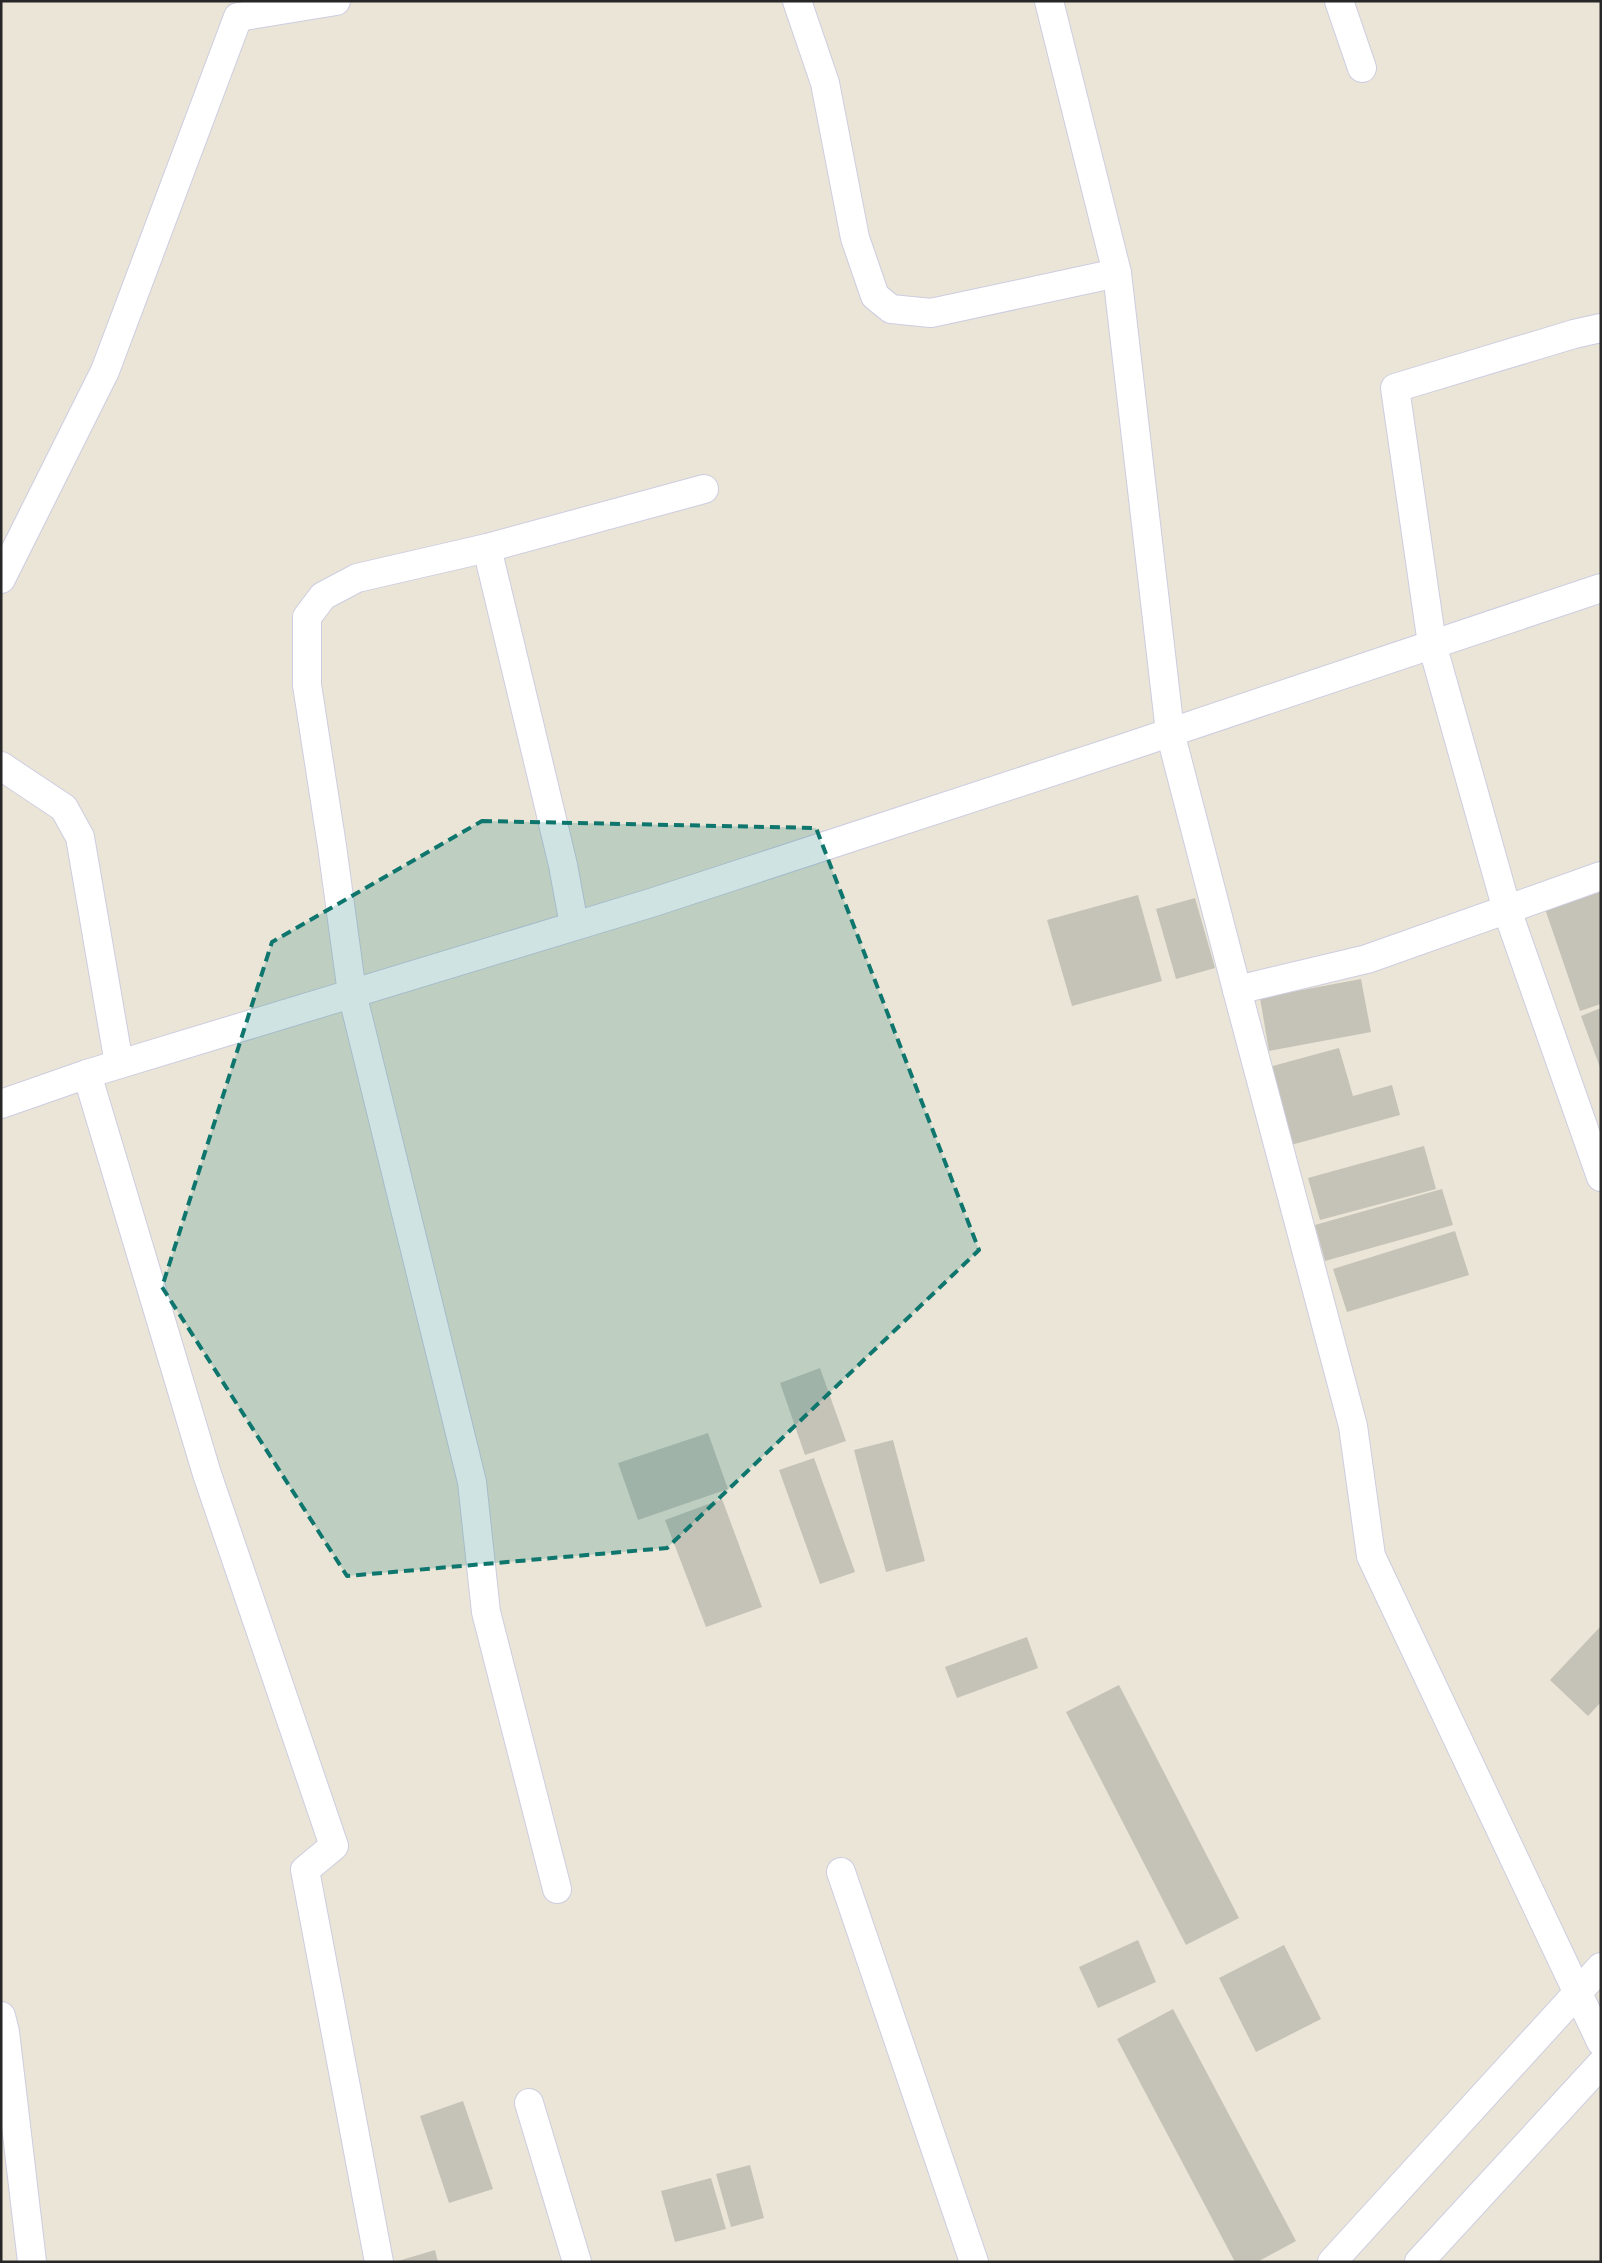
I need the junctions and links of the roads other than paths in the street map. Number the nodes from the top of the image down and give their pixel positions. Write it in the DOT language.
graph roads {
  1 [pos="336,1"];
  2 [pos="797,1"];
  3 [pos="1049,1"];
  4 [pos="1340,1"];
  5 [pos="242,9"];
  6 [pos="1362,68"];
  7 [pos="1117,272"];
  8 [pos="1601,328"];
  9 [pos="704,489"];
  10 [pos="487,548"];
  11 [pos="1,579"];
  12 [pos="1601,588"];
  13 [pos="1432,644"];
  14 [pos="1170,732"];
  15 [pos="1,766"];
  16 [pos="1601,876"];
  17 [pos="1507,910"];
  18 [pos="574,926"];
  19 [pos="1237,990"];
  20 [pos="352,993"];
  21 [pos="119,1064"];
  22 [pos="87,1074"];
  23 [pos="1,1104"];
  24 [pos="1601,1177"];
  25 [pos="841,1872"];
  26 [pos="557,1889"];
  27 [pos="1601,1967"];
  28 [pos="1578,1992"];
  29 [pos="1,2016"];
  30 [pos="1601,2042"];
  31 [pos="1601,2064"];
  32 [pos="529,2103"];
  33 [pos="32,2262"];
  34 [pos="379,2262"];
  35 [pos="577,2262"];
  36 [pos="974,2262"];
  37 [pos="1332,2262"];
  38 [pos="1419,2262"];
  1 -- 5 [label="street"];
  2 -- 7 [label="street"];
  3 -- 7 [label="street"];
  4 -- 6 [label="street"];
  5 -- 11 [label="street"];
  7 -- 14 [label="street"];
  8 -- 13 [label="street"];
  9 -- 10 [label="street"];
  10 -- 18 [label="street"];
  10 -- 20 [label="street"];
  12 -- 13 [label="street"];
  13 -- 14 [label="street"];
  13 -- 17 [label="street"];
  14 -- 18 [label="street"];
  14 -- 19 [label="street"];
  15 -- 21 [label="street"];
  16 -- 17 [label="street"];
  17 -- 19 [label="street"];
  17 -- 24 [label="street"];
  18 -- 20 [label="street"];
  19 -- 28 [label="street"];
  20 -- 21 [label="street"];
  20 -- 26 [label="street"];
  21 -- 22 [label="street"];
  22 -- 23 [label="street"];
  22 -- 34 [label="street"];
  25 -- 36 [label="street"];
  27 -- 28 [label="street"];
  28 -- 30 [label="street"];
  28 -- 37 [label="street"];
  29 -- 33 [label="street"];
  31 -- 38 [label="street"];
  32 -- 35 [label="street"];
}
